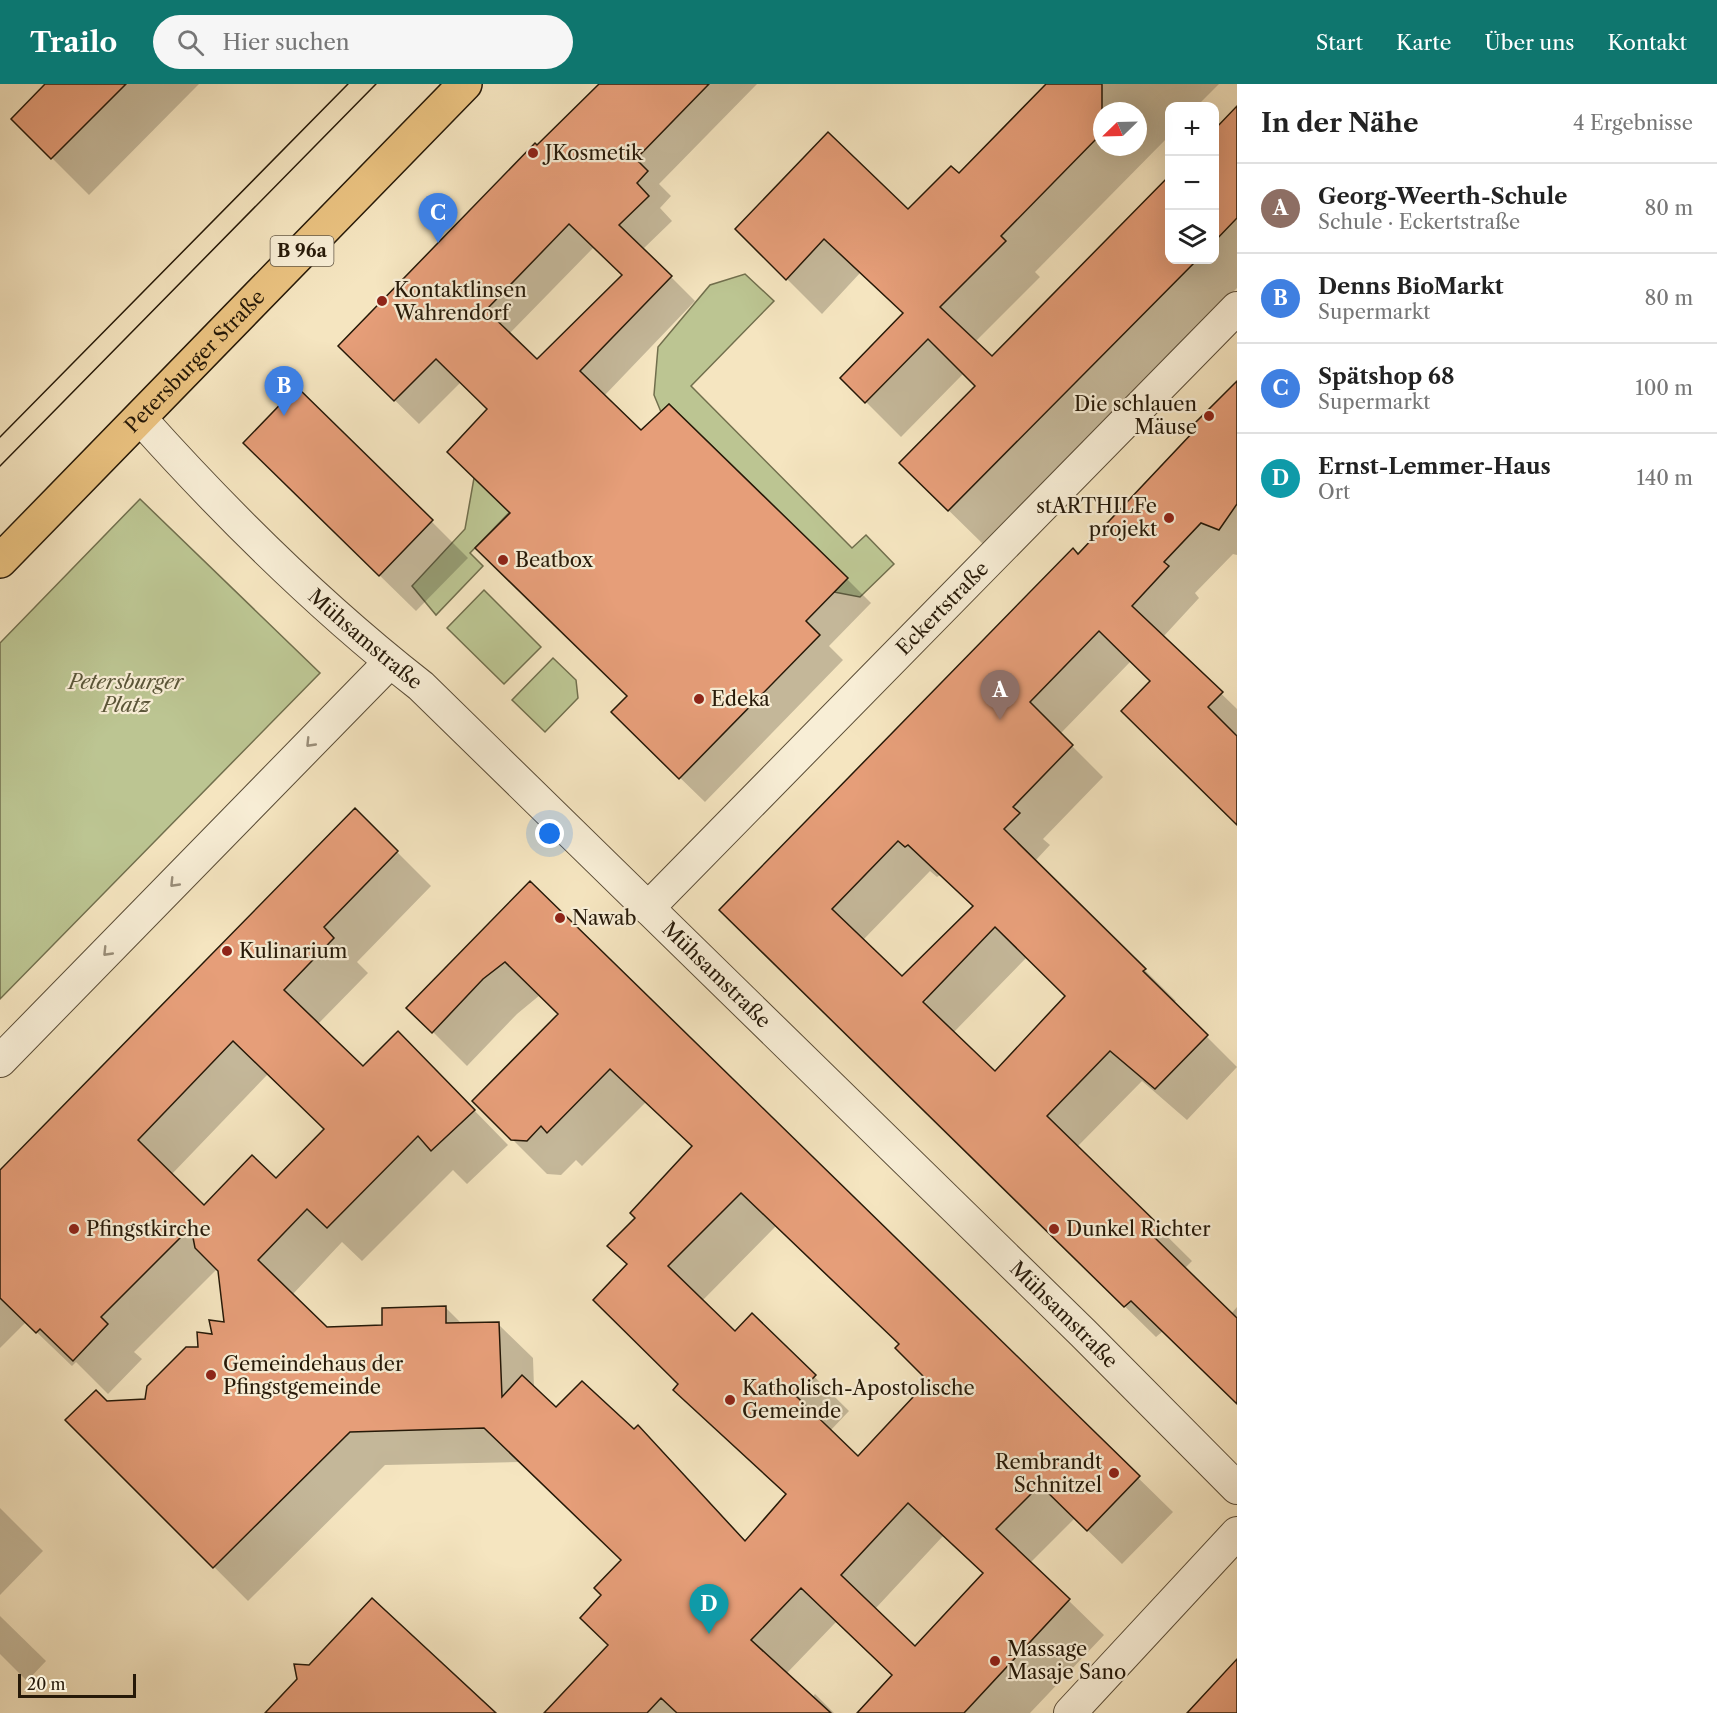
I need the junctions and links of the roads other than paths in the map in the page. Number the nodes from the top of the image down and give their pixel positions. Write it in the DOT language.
graph roads {
  1 [pos="465,84"];
  2 [pos="1237,308"];
  3 [pos="140,418"];
  4 [pos="0,561"];
  5 [pos="390,662"];
  6 [pos="648,908"];
  7 [pos="0,1060"];
  8 [pos="1237,1488"];
  9 [pos="1237,1533"];
  10 [pos="1070,1713"];
  1 -- 3 [label="main road, Petersburger Straße / B 96a"];
  2 -- 6 [label="street, Eckertstraße"];
  3 -- 4 [label="main road, Petersburger Straße / B 96a"];
  3 -- 5 [label="street, Mühsamstraße"];
  5 -- 6 [label="street, Mühsamstraße"];
  5 -- 7 [label="street, one-way"];
  6 -- 8 [label="street, Mühsamstraße"];
  9 -- 10 [label="street"];
}
